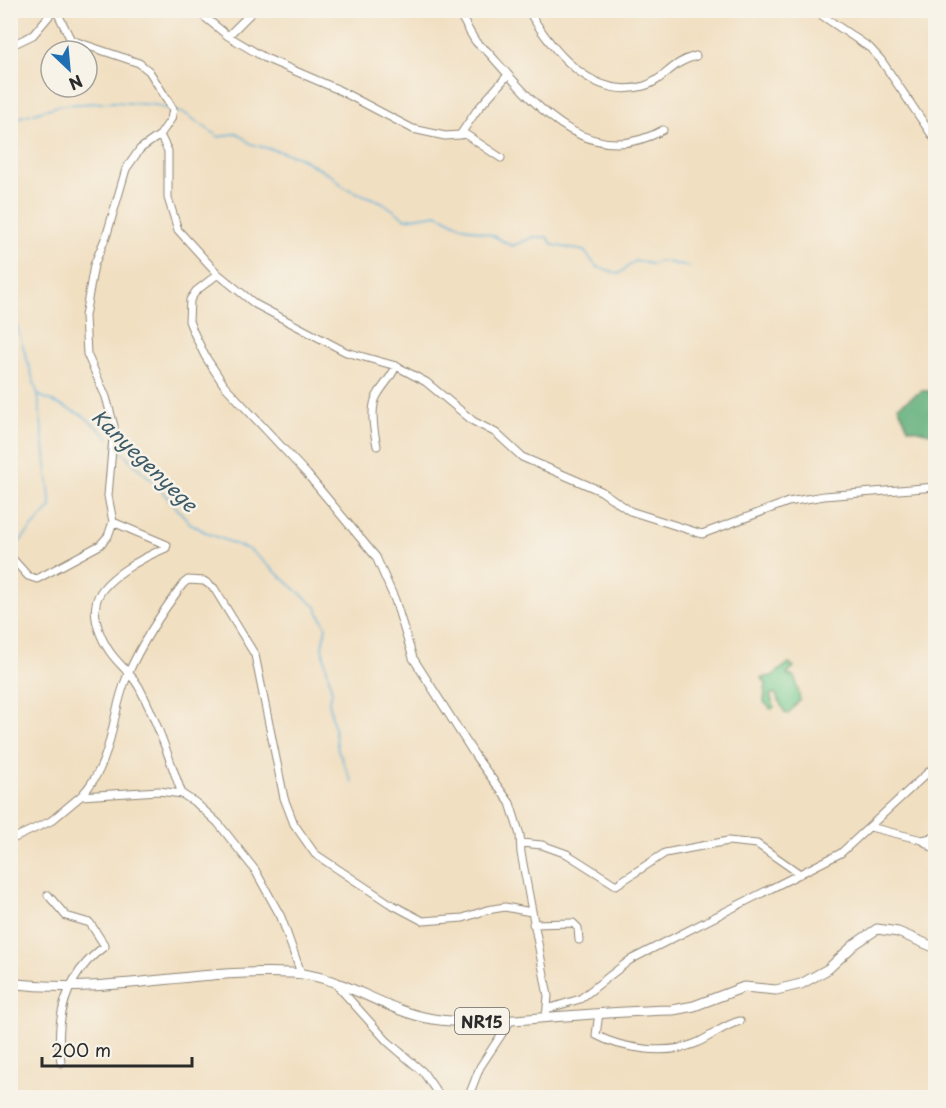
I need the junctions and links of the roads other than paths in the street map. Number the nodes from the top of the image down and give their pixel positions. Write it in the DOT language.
graph roads {
  1 [pos="55,10"];
  2 [pos="195,10"];
  3 [pos="254,10"];
  4 [pos="457,10"];
  5 [pos="814,10"];
  6 [pos="530,12"];
  7 [pos="228,36"];
  8 [pos="10,46"];
  9 [pos="696,57"];
  10 [pos="507,76"];
  11 [pos="663,130"];
  12 [pos="160,135"];
  13 [pos="460,135"];
  14 [pos="936,141"];
  15 [pos="501,158"];
  16 [pos="218,274"];
  17 [pos="396,366"];
  18 [pos="377,446"];
  19 [pos="936,487"];
  20 [pos="113,522"];
  21 [pos="10,556"];
  22 [pos="128,673"];
  23 [pos="936,765"];
  24 [pos="182,794"];
  25 [pos="81,796"];
  26 [pos="870,827"];
  27 [pos="936,837"];
  28 [pos="10,840"];
  29 [pos="922,840"];
  30 [pos="521,843"];
  31 [pos="936,850"];
  32 [pos="800,874"];
  33 [pos="48,895"];
  34 [pos="531,912"];
  35 [pos="533,924"];
  36 [pos="579,940"];
  37 [pos="936,948"];
  38 [pos="302,973"];
  39 [pos="332,980"];
  40 [pos="10,983"];
  41 [pos="70,988"];
  42 [pos="546,1013"];
  43 [pos="599,1013"];
  44 [pos="511,1020"];
  45 [pos="740,1021"];
  46 [pos="61,1063"];
  47 [pos="441,1098"];
  48 [pos="468,1098"];
  1 -- 8 [label="street"];
  1 -- 12 [label="street"];
  2 -- 7 [label="street"];
  3 -- 7 [label="street"];
  4 -- 10 [label="street"];
  5 -- 14 [label="street"];
  6 -- 9 [label="street"];
  7 -- 13 [label="street"];
  10 -- 11 [label="street"];
  10 -- 13 [label="street"];
  12 -- 16 [label="street"];
  12 -- 20 [label="street"];
  13 -- 15 [label="street"];
  16 -- 17 [label="street"];
  16 -- 30 [label="street"];
  17 -- 18 [label="street"];
  17 -- 19 [label="street"];
  20 -- 21 [label="street"];
  20 -- 22 [label="street"];
  22 -- 24 [label="street"];
  22 -- 25 [label="street"];
  22 -- 34 [label="street"];
  23 -- 26 [label="street"];
  24 -- 25 [label="street"];
  24 -- 38 [label="street"];
  25 -- 28 [label="street"];
  26 -- 29 [label="street"];
  26 -- 32 [label="street"];
  27 -- 29 [label="street"];
  29 -- 31 [label="street"];
  30 -- 32 [label="street"];
  30 -- 34 [label="street"];
  32 -- 42 [label="street"];
  33 -- 41 [label="street"];
  34 -- 35 [label="street"];
  35 -- 36 [label="street"];
  35 -- 42 [label="street"];
  37 -- 43 [label="highway, NR15"];
  38 -- 39 [label="highway, NR15"];
  38 -- 41 [label="highway, NR15"];
  39 -- 44 [label="highway, NR15"];
  39 -- 47 [label="street"];
  40 -- 41 [label="highway, NR15"];
  41 -- 46 [label="street"];
  42 -- 43 [label="highway, NR15"];
  42 -- 44 [label="highway, NR15"];
  43 -- 45 [label="street"];
  44 -- 48 [label="street"];
}
